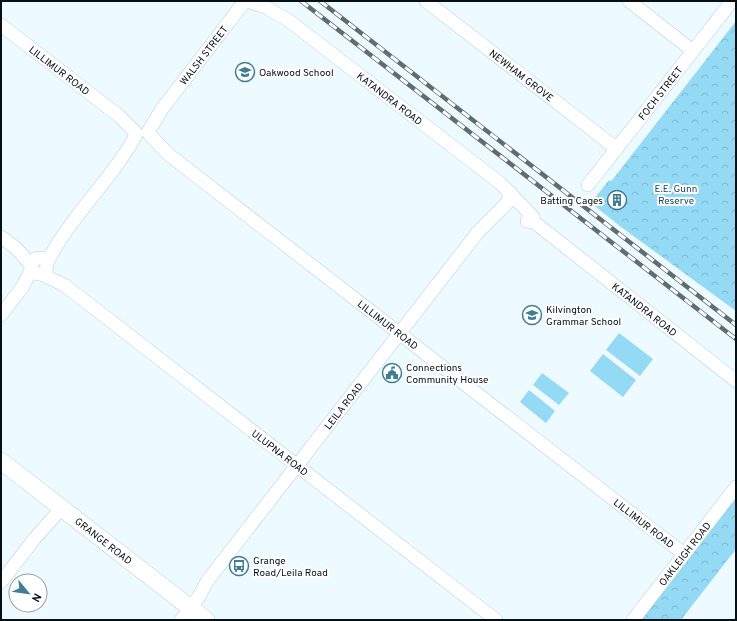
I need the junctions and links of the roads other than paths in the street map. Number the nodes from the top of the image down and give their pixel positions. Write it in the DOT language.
graph roads {
  1 [pos="246,1"];
  2 [pos="266,1"];
  3 [pos="426,1"];
  4 [pos="629,1"];
  5 [pos="732,1"];
  6 [pos="288,20"];
  7 [pos="1,25"];
  8 [pos="693,51"];
  9 [pos="142,134"];
  10 [pos="617,150"];
  11 [pos="588,185"];
  12 [pos="507,196"];
  13 [pos="1,236"];
  14 [pos="39,266"];
  15 [pos="1,315"];
  16 [pos="400,334"];
  17 [pos="736,381"];
  18 [pos="1,461"];
  19 [pos="297,466"];
  20 [pos="736,487"];
  21 [pos="59,507"];
  22 [pos="684,554"];
  23 [pos="1,582"];
  24 [pos="185,611"];
  25 [pos="174,620"];
  26 [pos="206,620"];
  27 [pos="496,620"];
  28 [pos="633,620"];
  1 -- 6 [label="street, KATANDRA ROAD"];
  1 -- 9 [label="street, WALSH STREET"];
  2 -- 6 [label="street, KATANDRA ROAD"];
  3 -- 10 [label="street, NEWHAM GROVE"];
  4 -- 8 [label="street"];
  5 -- 8 [label="street, FOCH STREET"];
  6 -- 12 [label="street, KATANDRA ROAD"];
  7 -- 9 [label="street, LILLIMUR ROAD"];
  8 -- 10 [label="street, FOCH STREET"];
  9 -- 14 [label="street, WALSH STREET"];
  9 -- 16 [label="street, LILLIMUR ROAD"];
  10 -- 11 [label="street, FOCH STREET"];
  12 -- 16 [label="street, LEILA ROAD"];
  12 -- 17 [label="street, KATANDRA ROAD"];
  13 -- 14 [label="street, ULUPNA ROAD"];
  14 -- 15 [label="street, WALSH STREET"];
  14 -- 19 [label="street, ULUPNA ROAD"];
  16 -- 19 [label="street, LEILA ROAD"];
  16 -- 22 [label="street, LILLIMUR ROAD"];
  18 -- 21 [label="main road, GRANGE ROAD"];
  19 -- 24 [label="street, LEILA ROAD"];
  19 -- 27 [label="street, ULUPNA ROAD"];
  20 -- 22 [label="street, OAKLEIGH ROAD"];
  21 -- 23 [label="street"];
  21 -- 24 [label="main road, GRANGE ROAD"];
  22 -- 28 [label="street, OAKLEIGH ROAD"];
  24 -- 25 [label="street, LEILA ROAD"];
  24 -- 26 [label="main road, GRANGE ROAD"];
}
